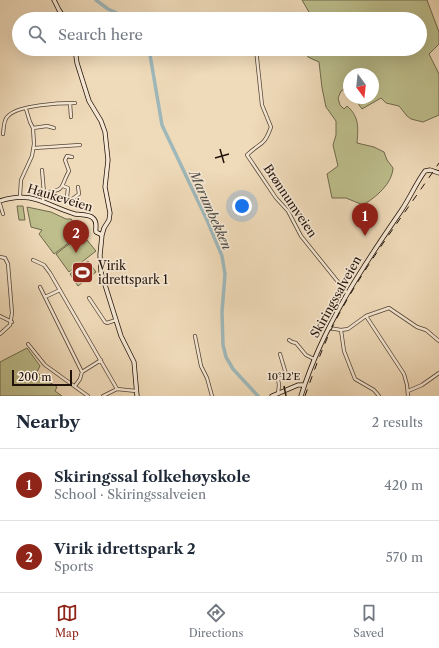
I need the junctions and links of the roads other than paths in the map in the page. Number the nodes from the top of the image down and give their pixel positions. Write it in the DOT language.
graph roads {
  1 [pos="54,0"];
  2 [pos="61,12"];
  3 [pos="76,56"];
  4 [pos="257,56"];
  5 [pos="70,103"];
  6 [pos="75,103"];
  7 [pos="26,109"];
  8 [pos="71,117"];
  9 [pos="33,128"];
  10 [pos="54,128"];
  11 [pos="3,134"];
  12 [pos="80,145"];
  13 [pos="34,148"];
  14 [pos="72,156"];
  15 [pos="42,170"];
  16 [pos="439,173"];
  17 [pos="63,186"];
  18 [pos="78,187"];
  19 [pos="44,193"];
  20 [pos="20,196"];
  21 [pos="43,201"];
  22 [pos="0,203"];
  23 [pos="3,214"];
  24 [pos="102,235"];
  25 [pos="0,257"];
  26 [pos="33,260"];
  27 [pos="40,287"];
  28 [pos="60,290"];
  29 [pos="347,293"];
  30 [pos="45,297"];
  31 [pos="89,298"];
  32 [pos="0,316"];
  33 [pos="366,316"];
  34 [pos="116,320"];
  35 [pos="12,322"];
  36 [pos="329,327"];
  37 [pos="342,330"];
  38 [pos="0,334"];
  39 [pos="195,336"];
  40 [pos="290,340"];
  41 [pos="439,341"];
  42 [pos="28,344"];
  43 [pos="280,354"];
  44 [pos="314,359"];
  45 [pos="101,360"];
  46 [pos="82,372"];
  47 [pos="439,373"];
  48 [pos="304,385"];
  49 [pos="75,386"];
  50 [pos="117,389"];
  51 [pos="136,391"];
  52 [pos="408,391"];
  53 [pos="278,394"];
  54 [pos="88,396"];
  55 [pos="103,396"];
  56 [pos="137,396"];
  57 [pos="212,396"];
  58 [pos="272,396"];
  59 [pos="301,396"];
  60 [pos="378,396"];
  61 [pos="408,396"];
  1 -- 2 [label="main road"];
  3 -- 24 [label="main road"];
  4 -- 29 [label="street, Brønnumveien"];
  5 -- 6 [label="street"];
  5 -- 7 [label="street"];
  5 -- 8 [label="street"];
  7 -- 9 [label="street"];
  7 -- 11 [label="street"];
  9 -- 10 [label="street"];
  9 -- 13 [label="street"];
  12 -- 13 [label="street"];
  13 -- 20 [label="street"];
  14 -- 17 [label="street"];
  15 -- 19 [label="street"];
  16 -- 29 [label="main road, Skiringssalveien"];
  17 -- 18 [label="street"];
  17 -- 19 [label="street"];
  19 -- 21 [label="street"];
  20 -- 21 [label="main road, Haukeveien"];
  20 -- 22 [label="main road, Haukeveien"];
  21 -- 24 [label="main road, Haukeveien"];
  22 -- 23 [label="street"];
  24 -- 34 [label="main road"];
  25 -- 35 [label="street"];
  26 -- 28 [label="street"];
  27 -- 30 [label="street"];
  28 -- 30 [label="street"];
  28 -- 45 [label="street"];
  29 -- 36 [label="main road, Skiringssalveien"];
  30 -- 46 [label="street"];
  31 -- 34 [label="street"];
  32 -- 35 [label="street"];
  33 -- 37 [label="street"];
  33 -- 41 [label="street"];
  33 -- 52 [label="street"];
  34 -- 51 [label="main road"];
  35 -- 38 [label="street"];
  36 -- 37 [label="street"];
  36 -- 44 [label="main road, Skiringssalveien"];
  37 -- 60 [label="street"];
  39 -- 57 [label="street"];
  40 -- 44 [label="street, Skiringssalveien"];
  42 -- 49 [label="street"];
  43 -- 53 [label="street"];
  44 -- 48 [label="main road, Skiringssalveien"];
  45 -- 46 [label="street"];
  45 -- 50 [label="street"];
  46 -- 49 [label="street"];
  47 -- 52 [label="street"];
  48 -- 53 [label="main road"];
  48 -- 59 [label="main road, Skiringssalveien"];
  49 -- 54 [label="street"];
  50 -- 51 [label="street"];
  50 -- 55 [label="street"];
  51 -- 56 [label="main road"];
  52 -- 61 [label="street"];
  53 -- 58 [label="main road"];
}
